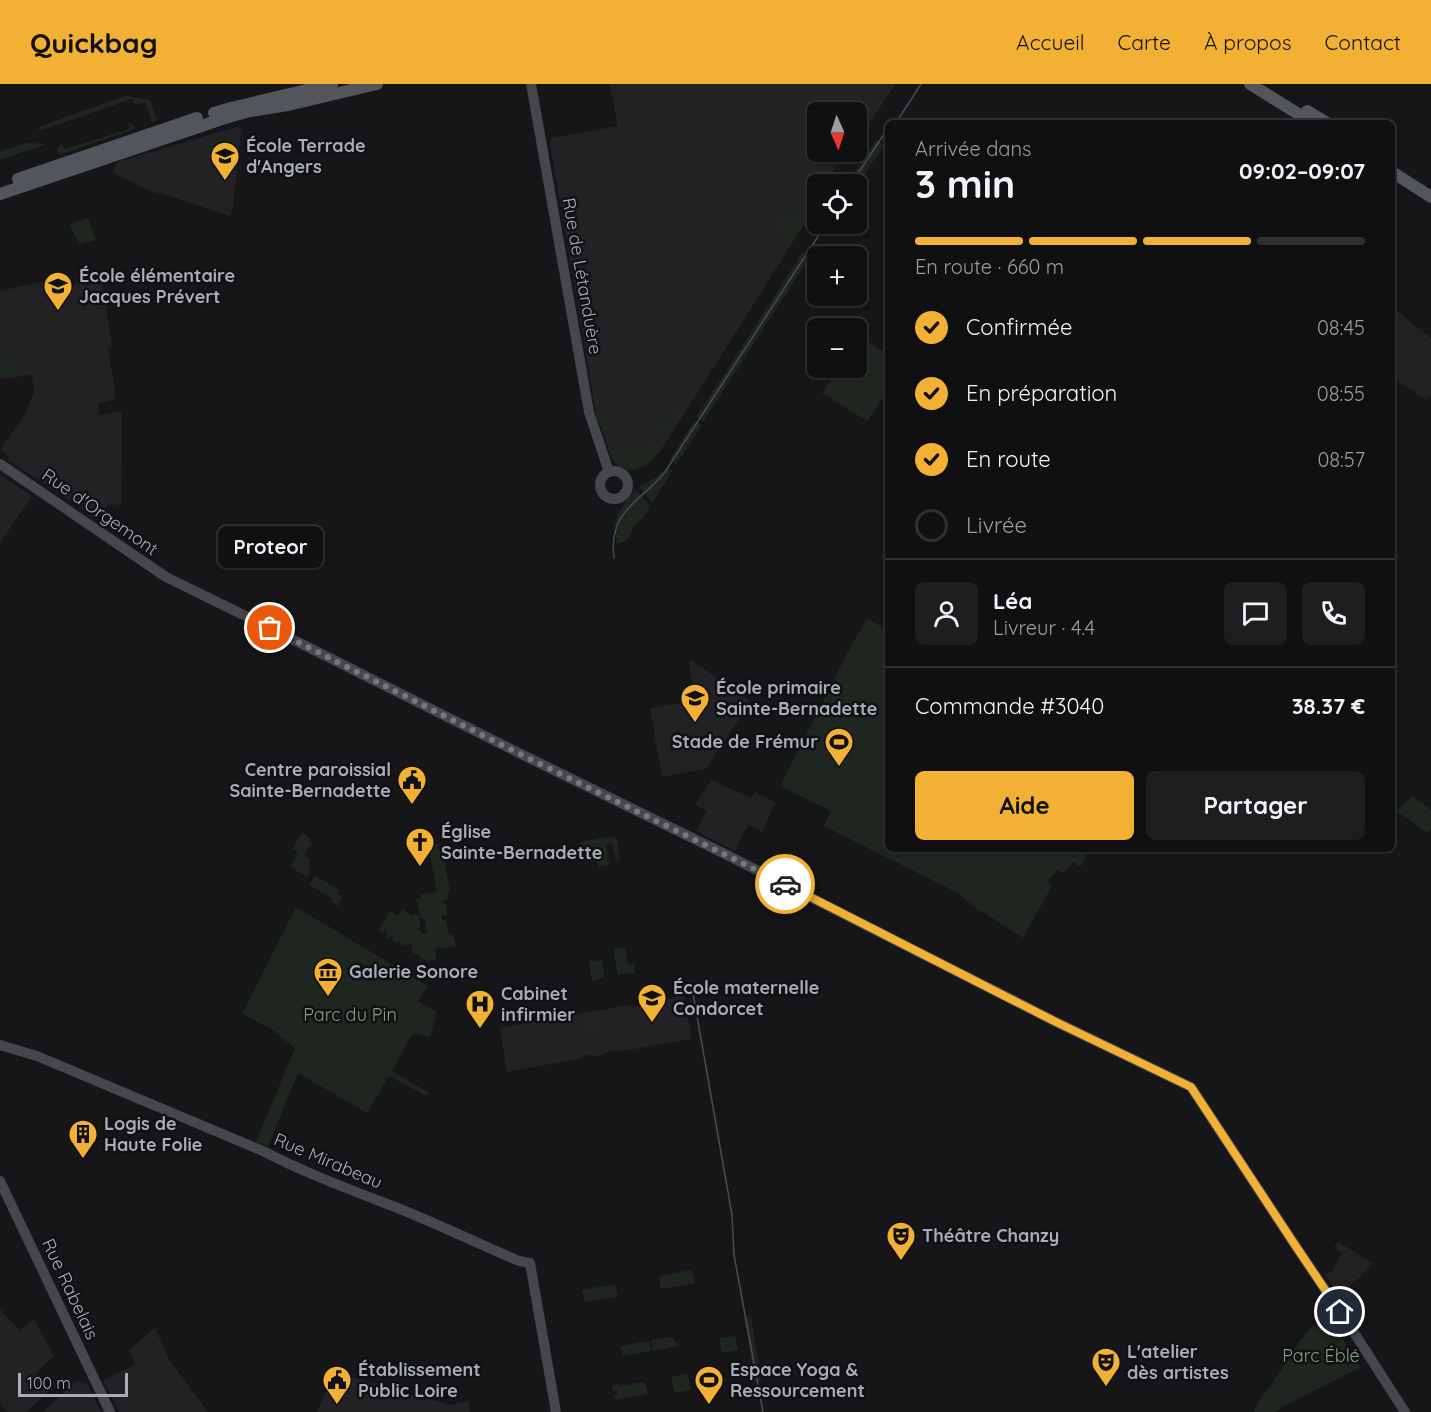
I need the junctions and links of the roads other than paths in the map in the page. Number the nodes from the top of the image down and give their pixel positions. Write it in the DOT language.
graph roads {
  1 [pos="332,84"];
  2 [pos="377,84"];
  3 [pos="531,84"];
  4 [pos="1250,84"];
  5 [pos="1264,84"];
  6 [pos="1308,120"];
  7 [pos="1322,120"];
  8 [pos="1395,166"];
  9 [pos="1395,174"];
  10 [pos="0,186"];
  11 [pos="1431,188"];
  12 [pos="0,194"];
  13 [pos="1431,197"];
  14 [pos="0,464"];
  15 [pos="609,472"];
  16 [pos="0,1037"];
  17 [pos="0,1045"];
  18 [pos="37,1056"];
  19 [pos="0,1181"];
  20 [pos="110,1412"];
  21 [pos="556,1412"];
  22 [pos="1405,1412"];
  1 -- 10 [label="main road"];
  2 -- 12 [label="main road"];
  3 -- 15 [label="street, Rue de Létanduère"];
  4 -- 6 [label="main road"];
  5 -- 7 [label="main road"];
  8 -- 11 [label="main road"];
  9 -- 13 [label="main road"];
  14 -- 22 [label="street, Rue d'Orgemont"];
  16 -- 18 [label="street"];
  17 -- 18 [label="street"];
  18 -- 21 [label="street, Rue Mirabeau"];
  19 -- 20 [label="street, Rue Rabelais"];
}
